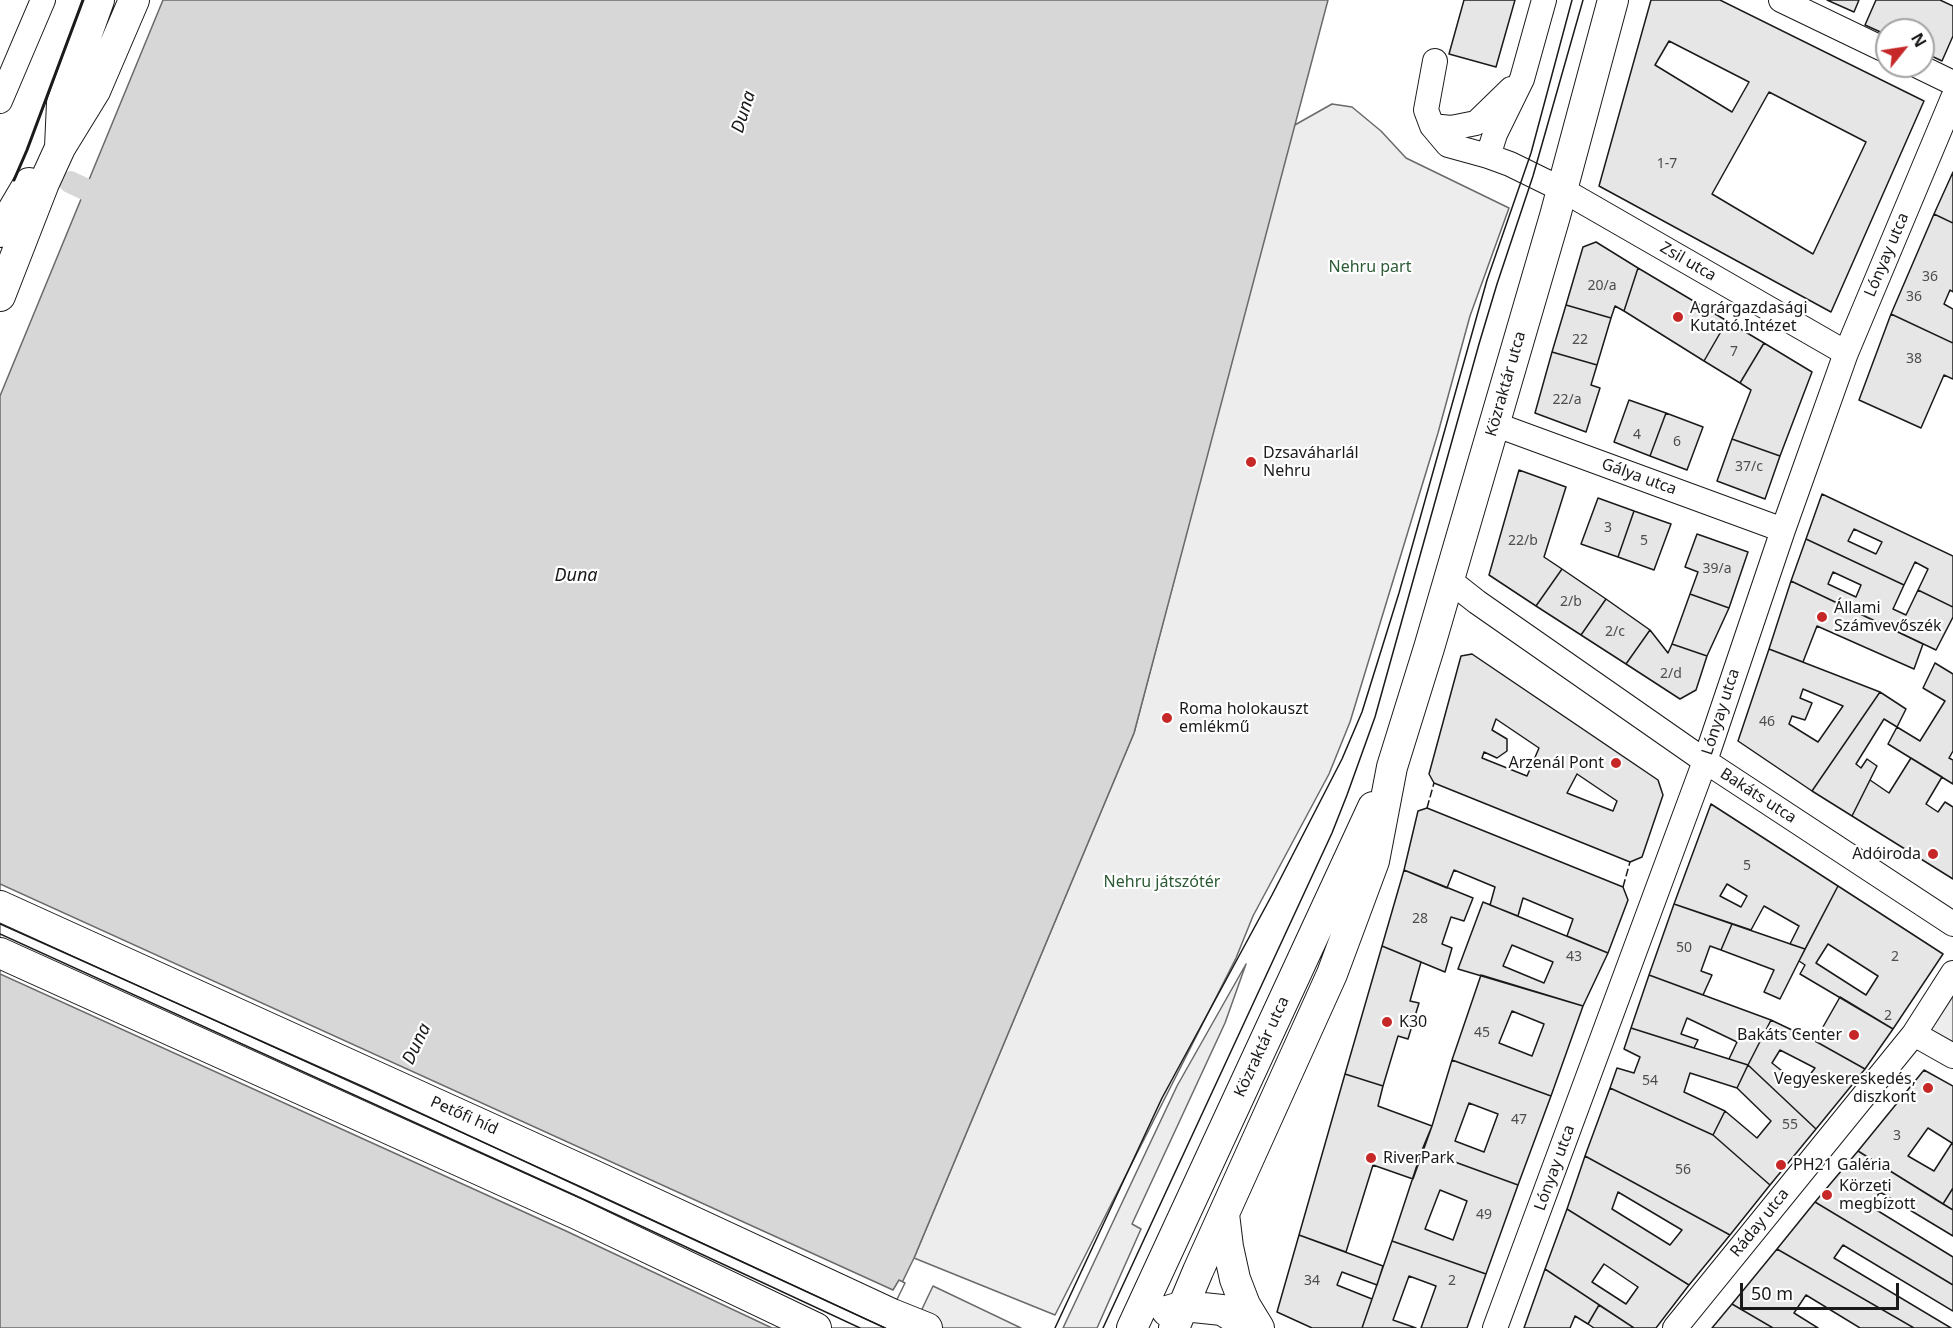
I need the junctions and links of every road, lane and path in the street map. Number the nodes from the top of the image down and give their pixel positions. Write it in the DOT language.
graph roads {
  1 [pos="43,0"];
  2 [pos="99,0"];
  3 [pos="134,0"];
  4 [pos="1544,0"];
  5 [pos="1613,0"];
  6 [pos="1781,0"];
  7 [pos="1875,45"];
  8 [pos="1435,61"];
  9 [pos="1935,74"];
  10 [pos="1522,79"];
  11 [pos="1953,83"];
  12 [pos="1953,98"];
  13 [pos="0,101"];
  14 [pos="1432,126"];
  15 [pos="60,148"];
  16 [pos="1488,156"];
  17 [pos="1561,189"];
  18 [pos="0,232"];
  19 [pos="0,296"];
  20 [pos="1846,353"];
  21 [pos="1494,424"];
  22 [pos="1783,530"];
  23 [pos="1449,580"];
  24 [pos="1705,761"];
  25 [pos="1392,766"];
  26 [pos="0,906"];
  27 [pos="1953,924"];
  28 [pos="0,953"];
  29 [pos="1303,958"];
  30 [pos="1953,973"];
  31 [pos="1332,974"];
  32 [pos="1914,1034"];
  33 [pos="1953,1056"];
  34 [pos="1224,1214"];
  35 [pos="1164,1257"];
  36 [pos="1179,1317"];
  37 [pos="816,1328"];
  38 [pos="927,1328"];
  39 [pos="1132,1328"];
  40 [pos="1215,1328"];
  41 [pos="1251,1328"];
  42 [pos="1259,1328"];
  43 [pos="1495,1328"];
  44 [pos="1675,1328"];
  1 -- 13 [label="street"];
  2 -- 15 [label="main road"];
  3 -- 15 [label="main road"];
  4 -- 10 [label="street"];
  5 -- 17 [label="main road, Közraktár utca"];
  6 -- 7 [label="street"];
  8 -- 14 [label="street"];
  9 -- 11 [label="street"];
  10 -- 14 [label="street"];
  10 -- 16 [label="street"];
  12 -- 20 [label="street, Lónyay utca"];
  14 -- 16 [label="street, Zsil utca"];
  15 -- 18 [label="main road"];
  15 -- 19 [label="main road"];
  16 -- 17 [label="street, Zsil utca"];
  17 -- 20 [label="street, Zsil utca"];
  17 -- 21 [label="main road, Közraktár utca"];
  20 -- 22 [label="street, Lónyay utca"];
  21 -- 22 [label="street, Gálya utca"];
  21 -- 23 [label="main road, Közraktár utca"];
  22 -- 24 [label="street, Lónyay utca"];
  23 -- 24 [label="street, Bakáts utca"];
  23 -- 25 [label="main road, Közraktár utca"];
  24 -- 27 [label="street, Bakáts utca"];
  24 -- 43 [label="street, Lónyay utca"];
  25 -- 29 [label="main road, Közraktár utca"];
  25 -- 31 [label="main road, Közraktár utca"];
  26 -- 38 [label="main road, Petőfi híd"];
  28 -- 37 [label="main road"];
  29 -- 31 [label="street"];
  29 -- 35 [label="main road, Közraktár utca"];
  30 -- 32 [label="street, Ráday utca"];
  31 -- 34 [label="main road, Közraktár utca"];
  32 -- 33 [label="street"];
  32 -- 44 [label="street, Ráday utca"];
  34 -- 36 [label="main road, Közraktár utca"];
  34 -- 42 [label="main road"];
  35 -- 36 [label="main road"];
  35 -- 39 [label="main road, Közraktár utca"];
  36 -- 39 [label="main road"];
  36 -- 40 [label="main road"];
  36 -- 41 [label="main road"];
}
